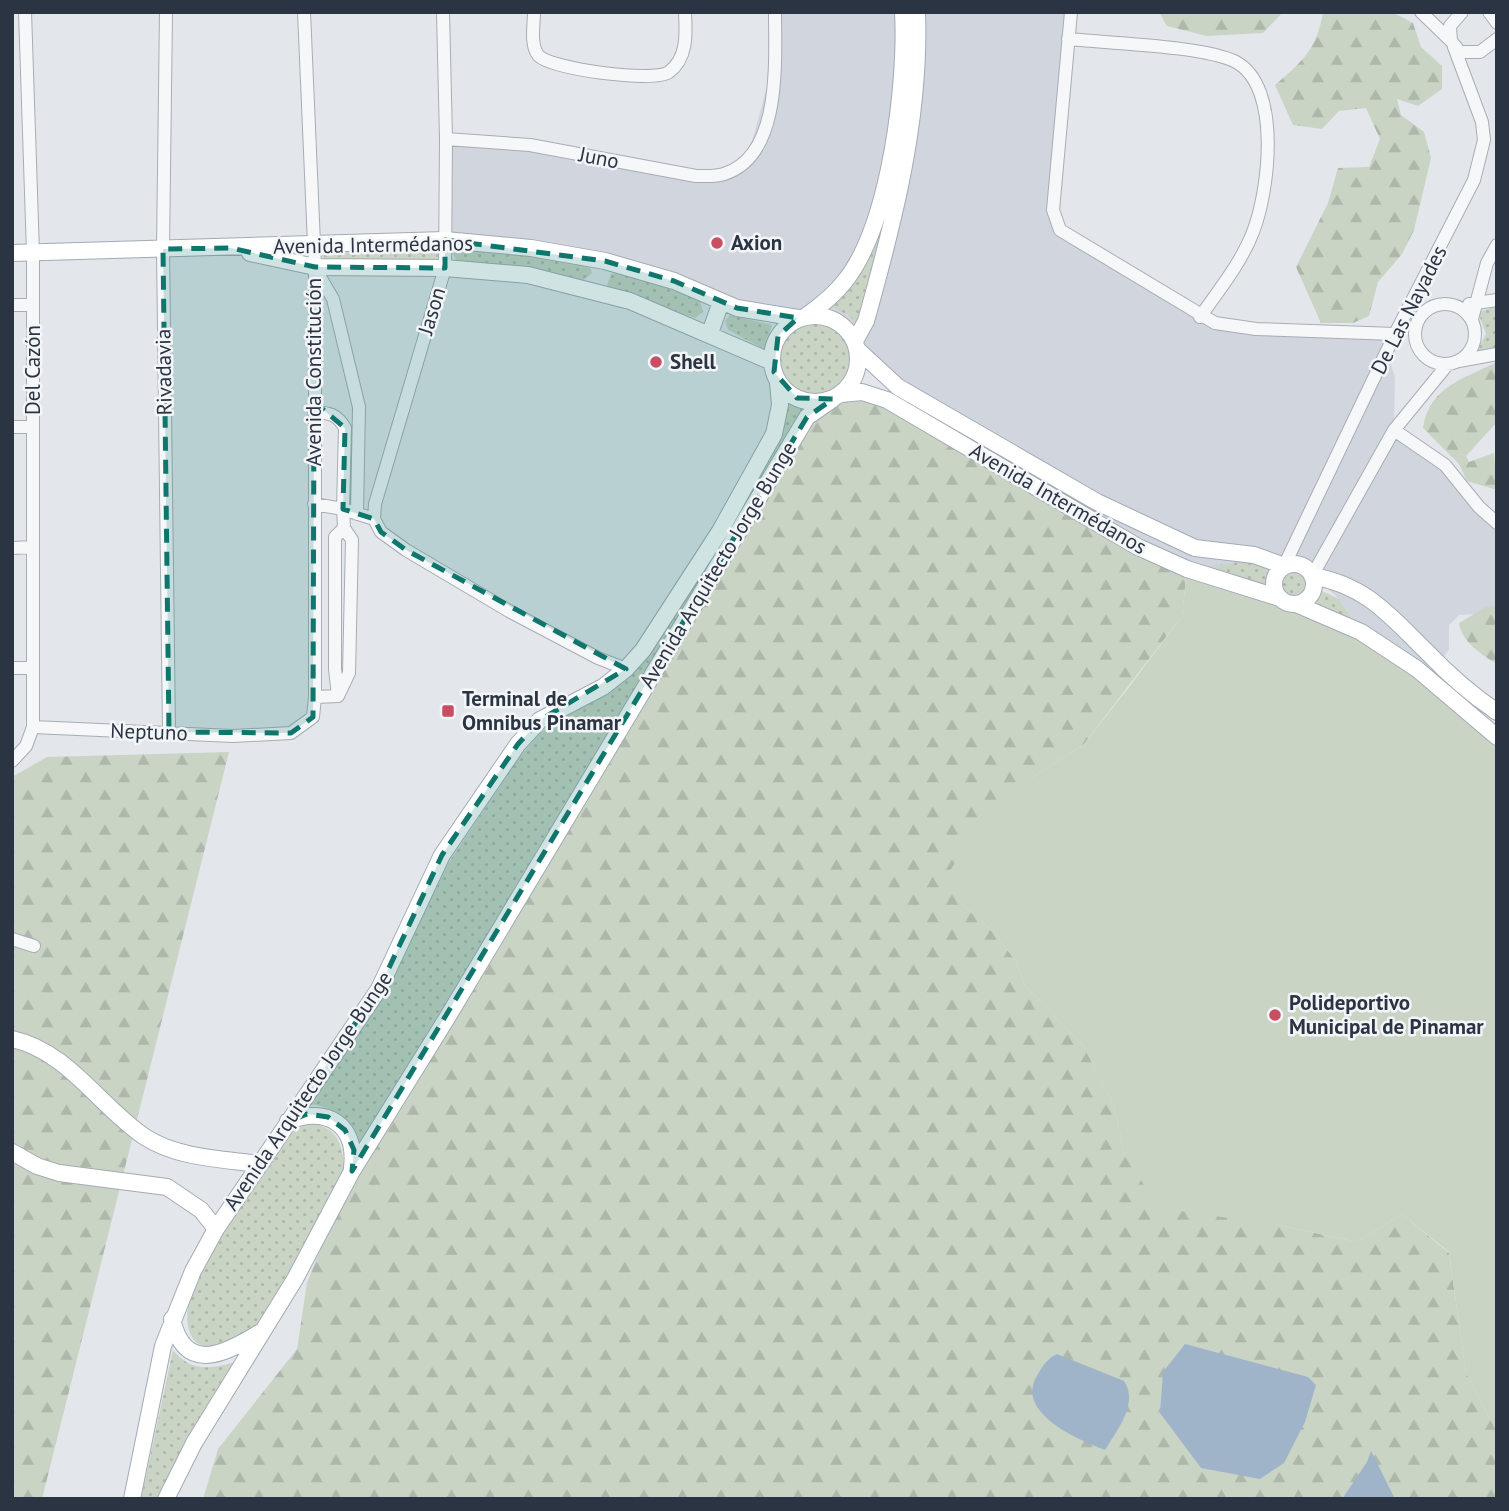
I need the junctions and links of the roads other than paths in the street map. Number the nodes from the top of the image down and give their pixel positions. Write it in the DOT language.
graph roads {
  1 [pos="25,12"];
  2 [pos="166,12"];
  3 [pos="304,12"];
  4 [pos="443,12"];
  5 [pos="534,12"];
  6 [pos="685,12"];
  7 [pos="775,12"];
  8 [pos="903,12"];
  9 [pos="917,12"];
  10 [pos="1071,12"];
  11 [pos="1421,12"];
  12 [pos="1462,12"];
  13 [pos="1489,12"];
  14 [pos="1497,23"];
  15 [pos="1068,39"];
  16 [pos="1497,39"];
  17 [pos="1453,44"];
  18 [pos="446,139"];
  19 [pos="444,240"];
  20 [pos="314,243"];
  21 [pos="1497,245"];
  22 [pos="231,248"];
  23 [pos="163,249"];
  24 [pos="12,253"];
  25 [pos="33,253"];
  26 [pos="605,261"];
  27 [pos="315,267"];
  28 [pos="445,268"];
  29 [pos="597,292"];
  30 [pos="1497,300"];
  31 [pos="721,302"];
  32 [pos="1475,303"];
  33 [pos="12,305"];
  34 [pos="33,305"];
  35 [pos="1457,306"];
  36 [pos="1420,316"];
  37 [pos="802,317"];
  38 [pos="1200,317"];
  39 [pos="1472,319"];
  40 [pos="710,333"];
  41 [pos="1395,334"];
  42 [pos="856,346"];
  43 [pos="1422,354"];
  44 [pos="1497,354"];
  45 [pos="772,362"];
  46 [pos="1454,363"];
  47 [pos="778,382"];
  48 [pos="837,396"];
  49 [pos="314,412"];
  50 [pos="12,427"];
  51 [pos="33,427"];
  52 [pos="1394,430"];
  53 [pos="314,504"];
  54 [pos="343,509"];
  55 [pos="357,514"];
  56 [pos="374,519"];
  57 [pos="1497,523"];
  58 [pos="33,547"];
  59 [pos="12,548"];
  60 [pos="1284,566"];
  61 [pos="1312,576"];
  62 [pos="1288,601"];
  63 [pos="12,668"];
  64 [pos="33,668"];
  65 [pos="626,669"];
  66 [pos="316,697"];
  67 [pos="1497,712"];
  68 [pos="33,727"];
  69 [pos="303,727"];
  70 [pos="169,732"];
  71 [pos="1497,737"];
  72 [pos="12,761"];
  73 [pos="12,939"];
  74 [pos="34,946"];
  75 [pos="12,1039"];
  76 [pos="287,1122"];
  77 [pos="12,1152"];
  78 [pos="259,1164"];
  79 [pos="352,1171"];
  80 [pos="216,1228"];
  81 [pos="172,1319"];
  82 [pos="264,1329"];
  83 [pos="132,1499"];
  84 [pos="166,1499"];
  1 -- 25 [label="street, Del Cazón"];
  2 -- 23 [label="street, Rivadavia"];
  3 -- 20 [label="street, Avenida Constitución"];
  4 -- 18 [label="street, Jason"];
  5 -- 6 [label="street"];
  7 -- 18 [label="street, Juno"];
  8 -- 37 [label="main road"];
  9 -- 42 [label="main road"];
  10 -- 15 [label="street"];
  11 -- 17 [label="street, De Las Nayades"];
  12 -- 17 [label="street"];
  13 -- 14 [label="street"];
  15 -- 38 [label="street"];
  15 -- 38 [label="street"];
  16 -- 17 [label="street"];
  17 -- 41 [label="street, De Las Nayades"];
  18 -- 19 [label="street, Jason"];
  19 -- 20 [label="main road, Avenida Intermédanos"];
  19 -- 26 [label="main road, Avenida Intermédanos"];
  19 -- 28 [label="street, Jason"];
  20 -- 22 [label="main road, Avenida Intermédanos"];
  20 -- 27 [label="street, Avenida Constitución"];
  21 -- 32 [label="street"];
  22 -- 23 [label="main road, Avenida Intermédanos"];
  22 -- 27 [label="main road, Avenida Intermédanos"];
  23 -- 25 [label="main road, Avenida Intermédanos"];
  23 -- 70 [label="street, Rivadavia"];
  24 -- 25 [label="main road, Avenida Intermédanos"];
  25 -- 34 [label="street, Del Cazón"];
  26 -- 29 [label="main road"];
  26 -- 31 [label="main road, Avenida Intermédanos"];
  27 -- 28 [label="main road, Avenida Intermédanos"];
  27 -- 49 [label="street, Avenida Constitución"];
  27 -- 55 [label="street"];
  28 -- 29 [label="main road, Avenida Intermédanos"];
  28 -- 56 [label="street, Jason"];
  29 -- 40 [label="main road, Avenida Intermédanos"];
  30 -- 32 [label="street"];
  31 -- 37 [label="main road, Avenida Intermédanos"];
  31 -- 40 [label="main road"];
  32 -- 35 [label="street"];
  32 -- 39 [label="street"];
  33 -- 34 [label="street"];
  34 -- 51 [label="street, Del Cazón"];
  35 -- 36 [label="street"];
  35 -- 39 [label="street"];
  36 -- 41 [label="street"];
  36 -- 43 [label="street"];
  37 -- 42 [label="main road"];
  37 -- 45 [label="main road"];
  38 -- 41 [label="street"];
  39 -- 46 [label="street"];
  40 -- 45 [label="main road, Avenida Intermédanos"];
  41 -- 43 [label="street"];
  41 -- 60 [label="street, De Las Nayades"];
  42 -- 48 [label="main road"];
  42 -- 60 [label="main road"];
  43 -- 46 [label="street"];
  44 -- 46 [label="street"];
  45 -- 47 [label="main road"];
  46 -- 52 [label="street"];
  47 -- 48 [label="main road"];
  47 -- 65 [label="main road, Avenida Arquitecto Jorge Bunge"];
  48 -- 62 [label="main road, Avenida Intermédanos"];
  48 -- 79 [label="main road, Avenida Arquitecto Jorge Bunge"];
  49 -- 53 [label="street, Avenida Constitución"];
  49 -- 54 [label="street"];
  50 -- 51 [label="street"];
  51 -- 58 [label="street, Del Cazón"];
  52 -- 57 [label="street"];
  52 -- 61 [label="street"];
  53 -- 54 [label="street"];
  53 -- 66 [label="street, Avenida Constitución"];
  54 -- 55 [label="street"];
  54 -- 66 [label="street"];
  55 -- 56 [label="street"];
  56 -- 65 [label="street"];
  58 -- 59 [label="street"];
  58 -- 64 [label="street, Del Cazón"];
  60 -- 61 [label="main road"];
  60 -- 62 [label="main road"];
  61 -- 62 [label="main road"];
  61 -- 67 [label="main road"];
  62 -- 71 [label="main road, Avenida Intermédanos"];
  63 -- 64 [label="street"];
  64 -- 68 [label="street, Del Cazón"];
  65 -- 76 [label="main road, Avenida Arquitecto Jorge Bunge"];
  66 -- 69 [label="street, Avenida Constitución"];
  68 -- 70 [label="street, Neptuno"];
  68 -- 72 [label="street"];
  69 -- 70 [label="street, Neptuno"];
  73 -- 74 [label="street"];
  75 -- 78 [label="main road"];
  76 -- 78 [label="main road, Avenida Arquitecto Jorge Bunge"];
  76 -- 79 [label="main road"];
  77 -- 80 [label="main road"];
  78 -- 80 [label="main road, Avenida Arquitecto Jorge Bunge"];
  79 -- 82 [label="main road, Avenida Arquitecto Jorge Bunge"];
  80 -- 81 [label="main road, Avenida Arquitecto Jorge Bunge"];
  81 -- 82 [label="main road"];
  81 -- 83 [label="main road, Avenida Arquitecto Jorge Bunge"];
  82 -- 84 [label="main road, Avenida Arquitecto Jorge Bunge"];
}
